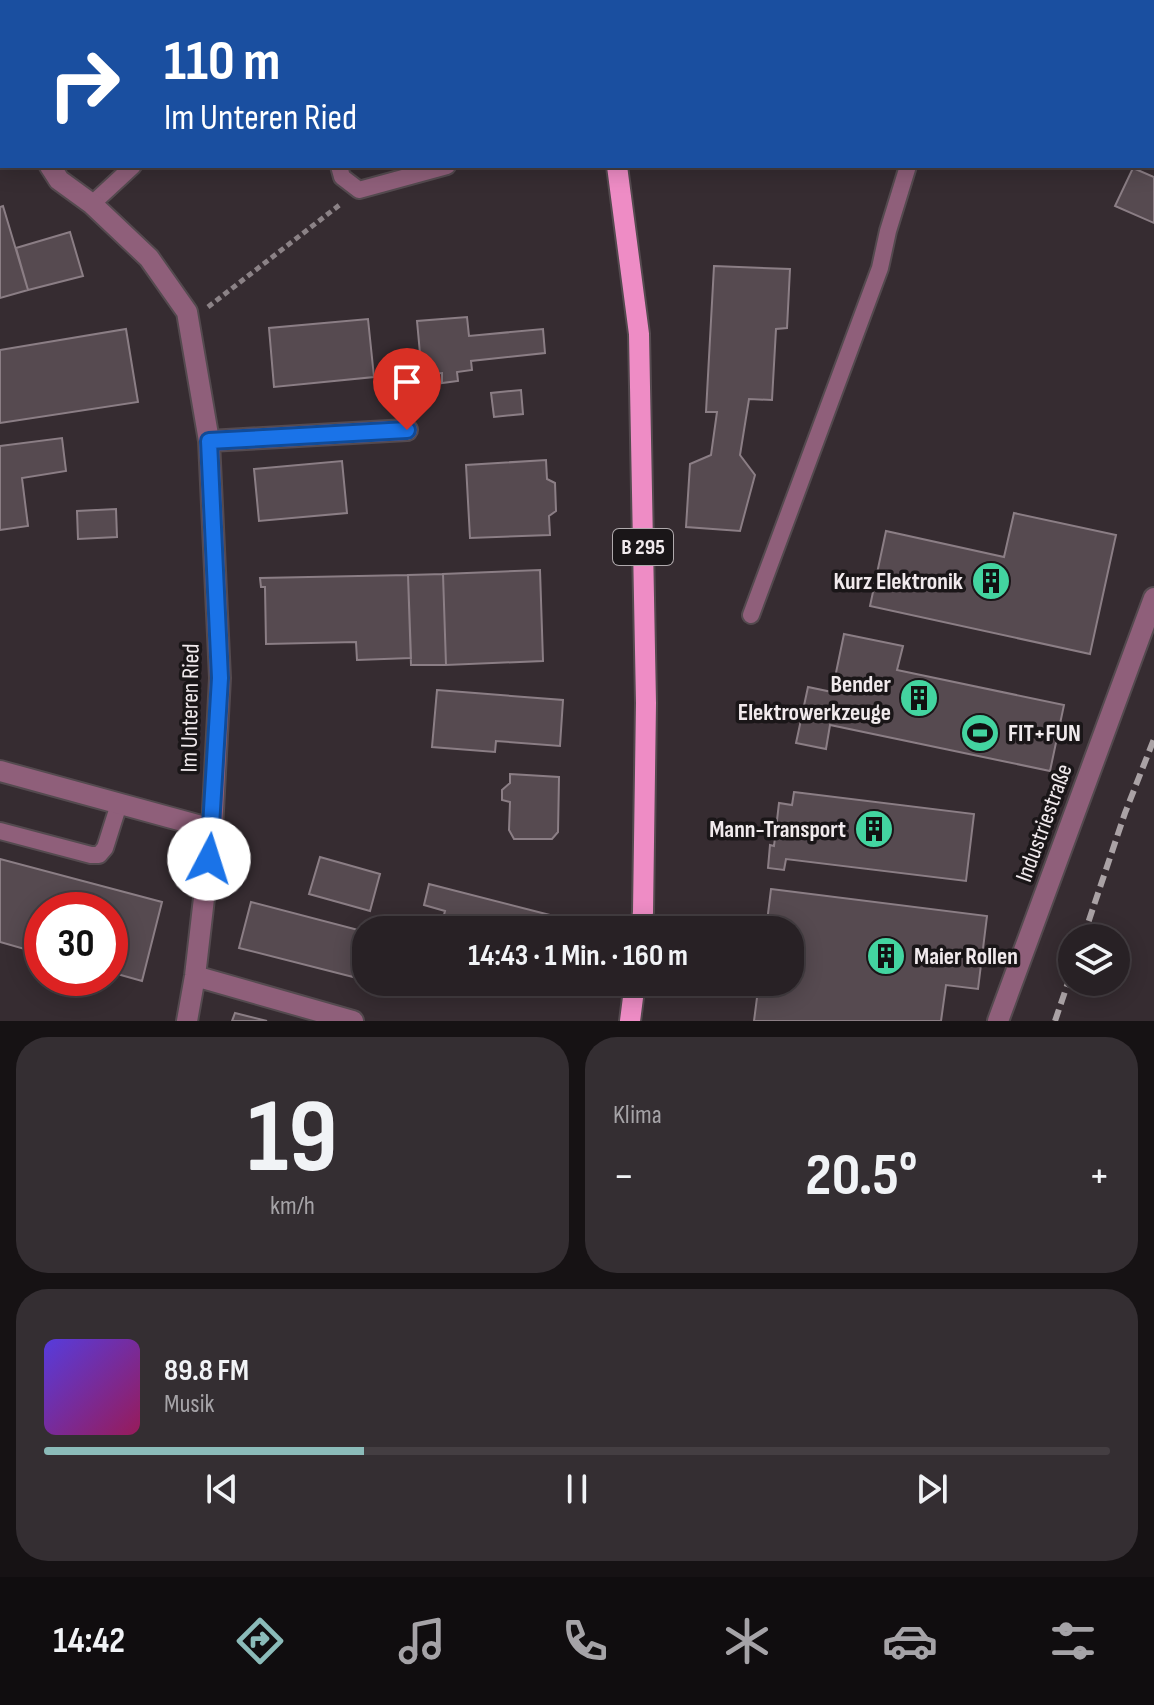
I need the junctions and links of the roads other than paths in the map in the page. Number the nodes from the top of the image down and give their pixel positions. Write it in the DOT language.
graph roads {
  1 [pos="51,168"];
  2 [pos="131,168"];
  3 [pos="340,168"];
  4 [pos="440,168"];
  5 [pos="617,168"];
  6 [pos="907,168"];
  7 [pos="92,204"];
  8 [pos="407,430"];
  9 [pos="209,441"];
  10 [pos="1154,598"];
  11 [pos="751,615"];
  12 [pos="0,771"];
  13 [pos="119,804"];
  14 [pos="212,829"];
  15 [pos="0,831"];
  16 [pos="643,916"];
  17 [pos="195,976"];
  18 [pos="633,996"];
  19 [pos="187,1021"];
  20 [pos="353,1021"];
  21 [pos="630,1021"];
  22 [pos="998,1021"];
  1 -- 7 [label="street, Im Unteren Ried"];
  2 -- 7 [label="lane"];
  3 -- 4 [label="lane"];
  5 -- 16 [label="main road, B 295"];
  6 -- 11 [label="lane"];
  7 -- 9 [label="street, Im Unteren Ried"];
  8 -- 9 [label="street"];
  9 -- 14 [label="street, Im Unteren Ried"];
  10 -- 22 [label="street, Industriestraße"];
  12 -- 13 [label="street"];
  13 -- 14 [label="street"];
  13 -- 15 [label="lane"];
  14 -- 17 [label="street, Im Unteren Ried"];
  17 -- 19 [label="street, Im Unteren Ried"];
  17 -- 20 [label="street"];
  18 -- 21 [label="main road"];
}
